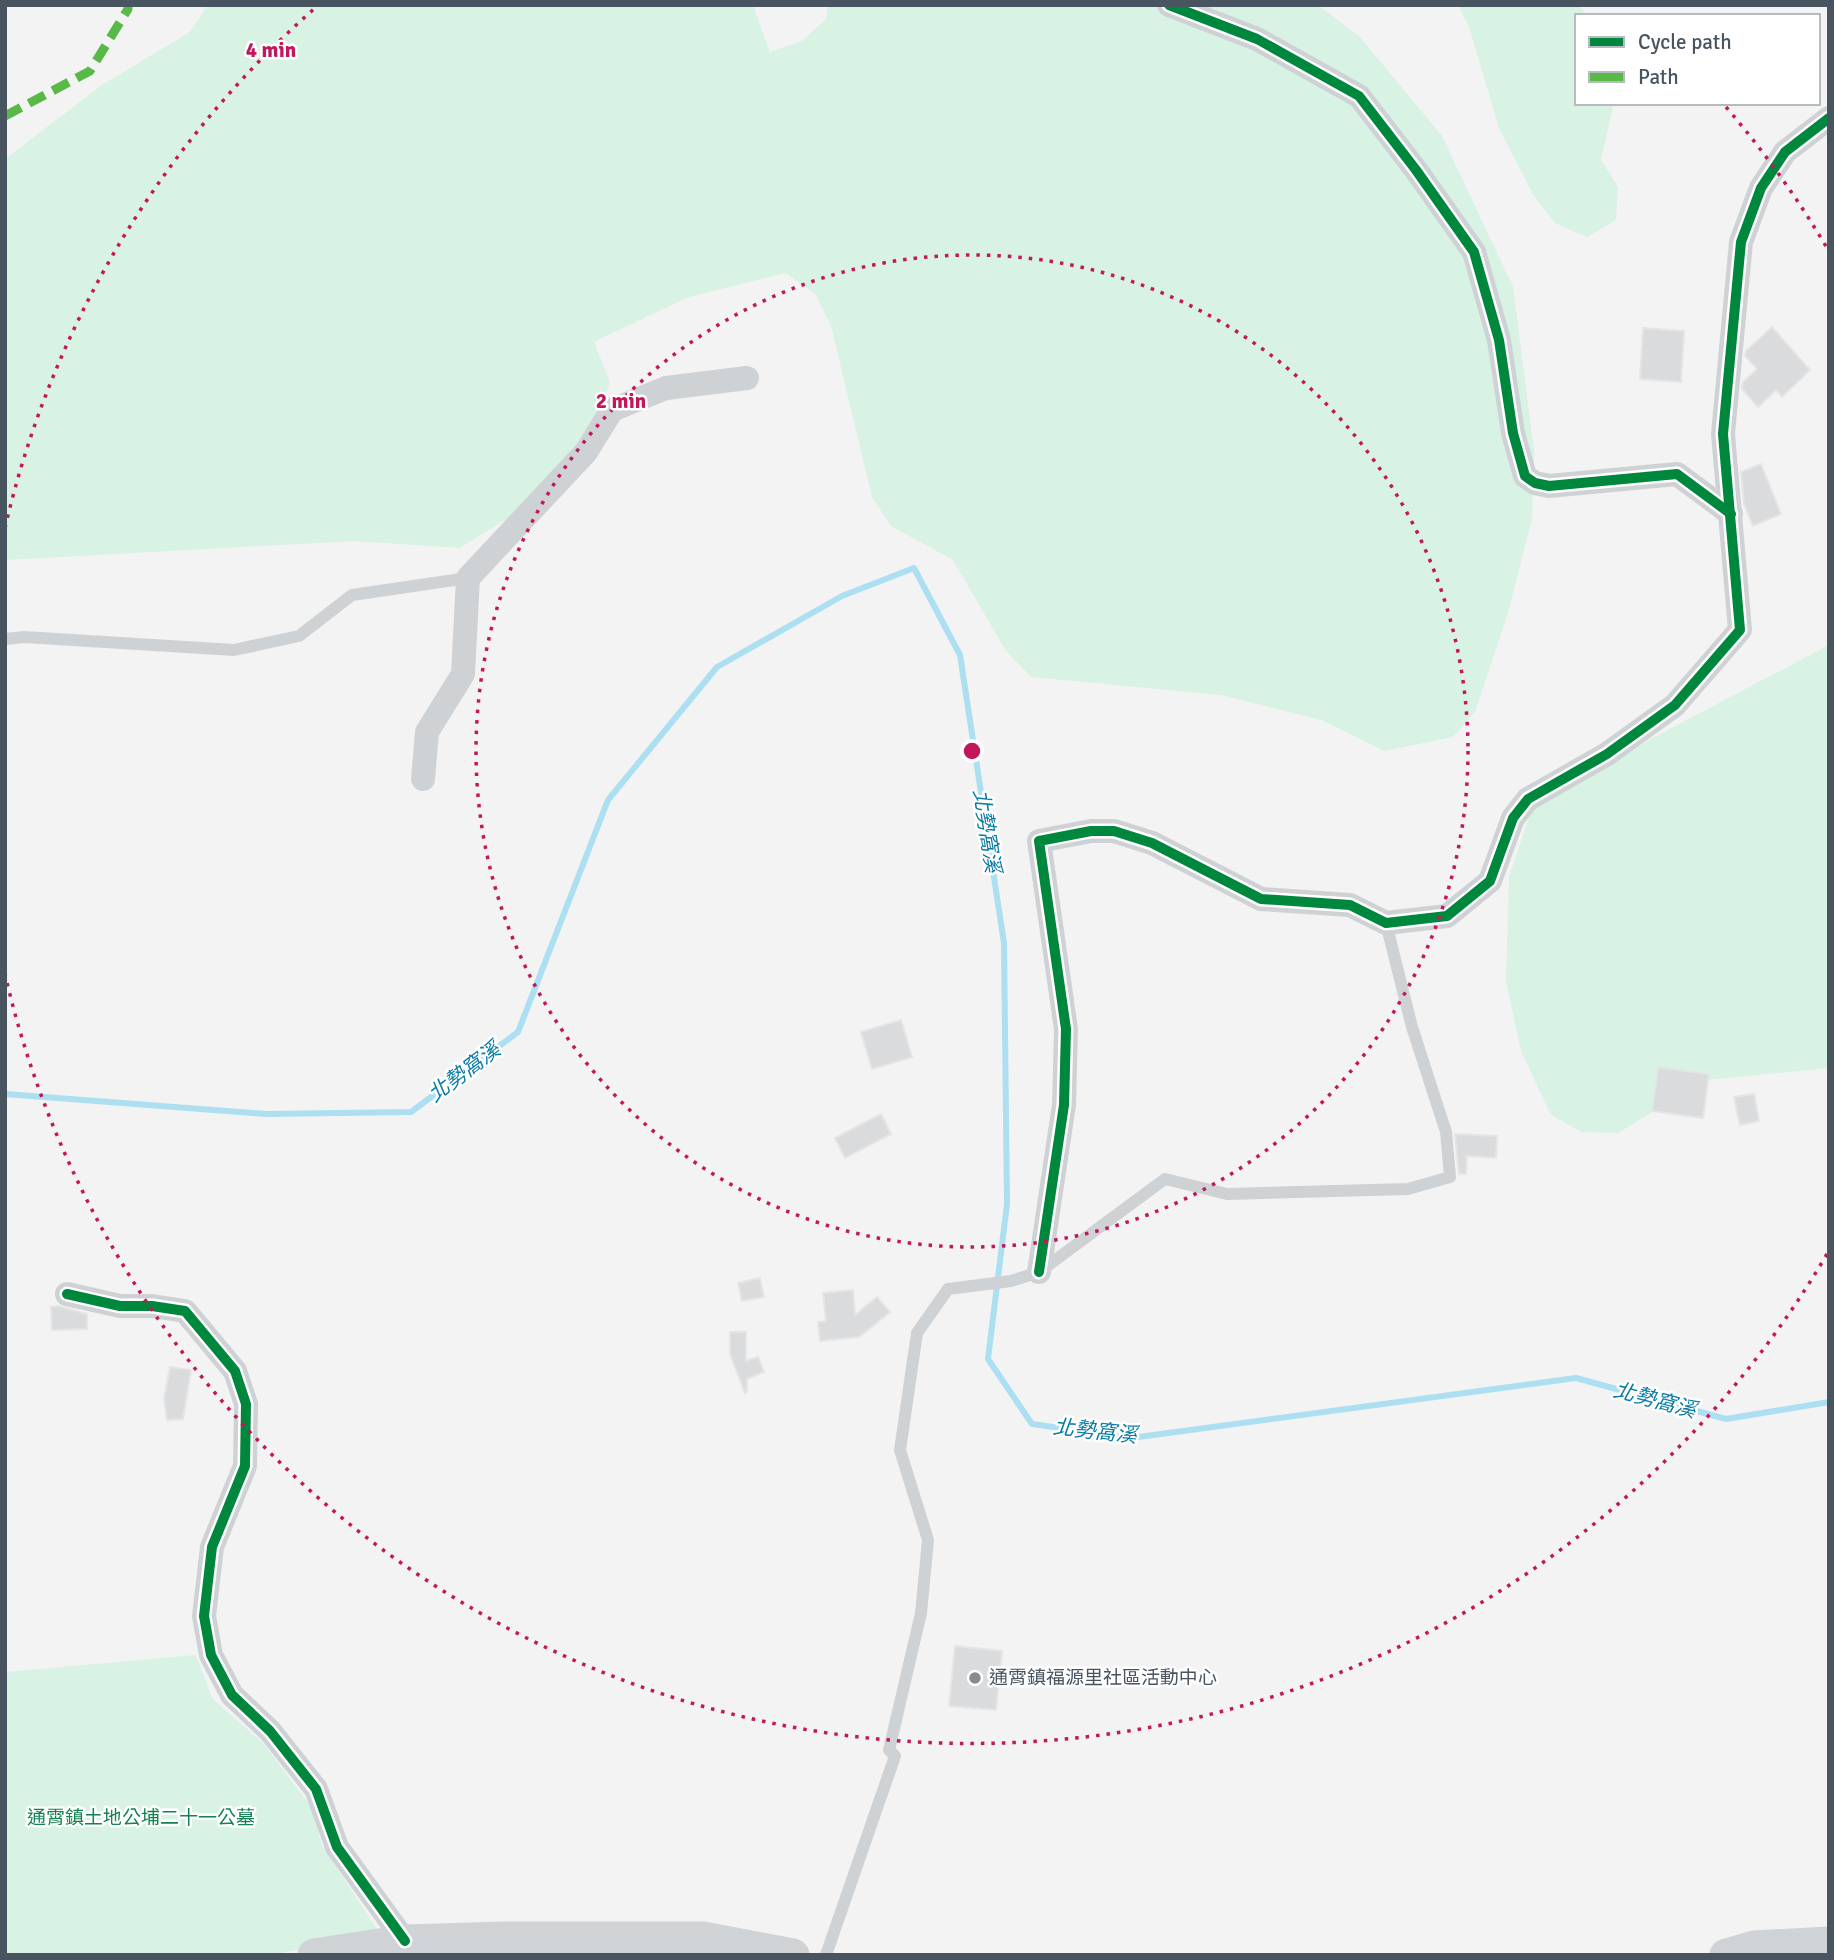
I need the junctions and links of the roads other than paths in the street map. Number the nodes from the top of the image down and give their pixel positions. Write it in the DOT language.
graph roads {
  1 [pos="1170,5"];
  2 [pos="1829,118"];
  3 [pos="747,378"];
  4 [pos="1731,514"];
  5 [pos="468,578"];
  6 [pos="5,639"];
  7 [pos="423,779"];
  8 [pos="1386,923"];
  9 [pos="1039,1272"];
  10 [pos="67,1294"];
  11 [pos="405,1941"];
  12 [pos="1829,1943"];
  13 [pos="314,1955"];
  14 [pos="793,1955"];
  15 [pos="826,1955"];
  16 [pos="1726,1955"];
  1 -- 4 [label="street"];
  2 -- 4 [label="street"];
  3 -- 5 [label="street"];
  4 -- 8 [label="street"];
  5 -- 6 [label="lane"];
  5 -- 7 [label="street"];
  8 -- 9 [label="lane"];
  8 -- 9 [label="street"];
  9 -- 15 [label="lane"];
  10 -- 11 [label="street"];
  11 -- 13 [label="street"];
  11 -- 14 [label="street"];
  12 -- 16 [label="street"];
}
